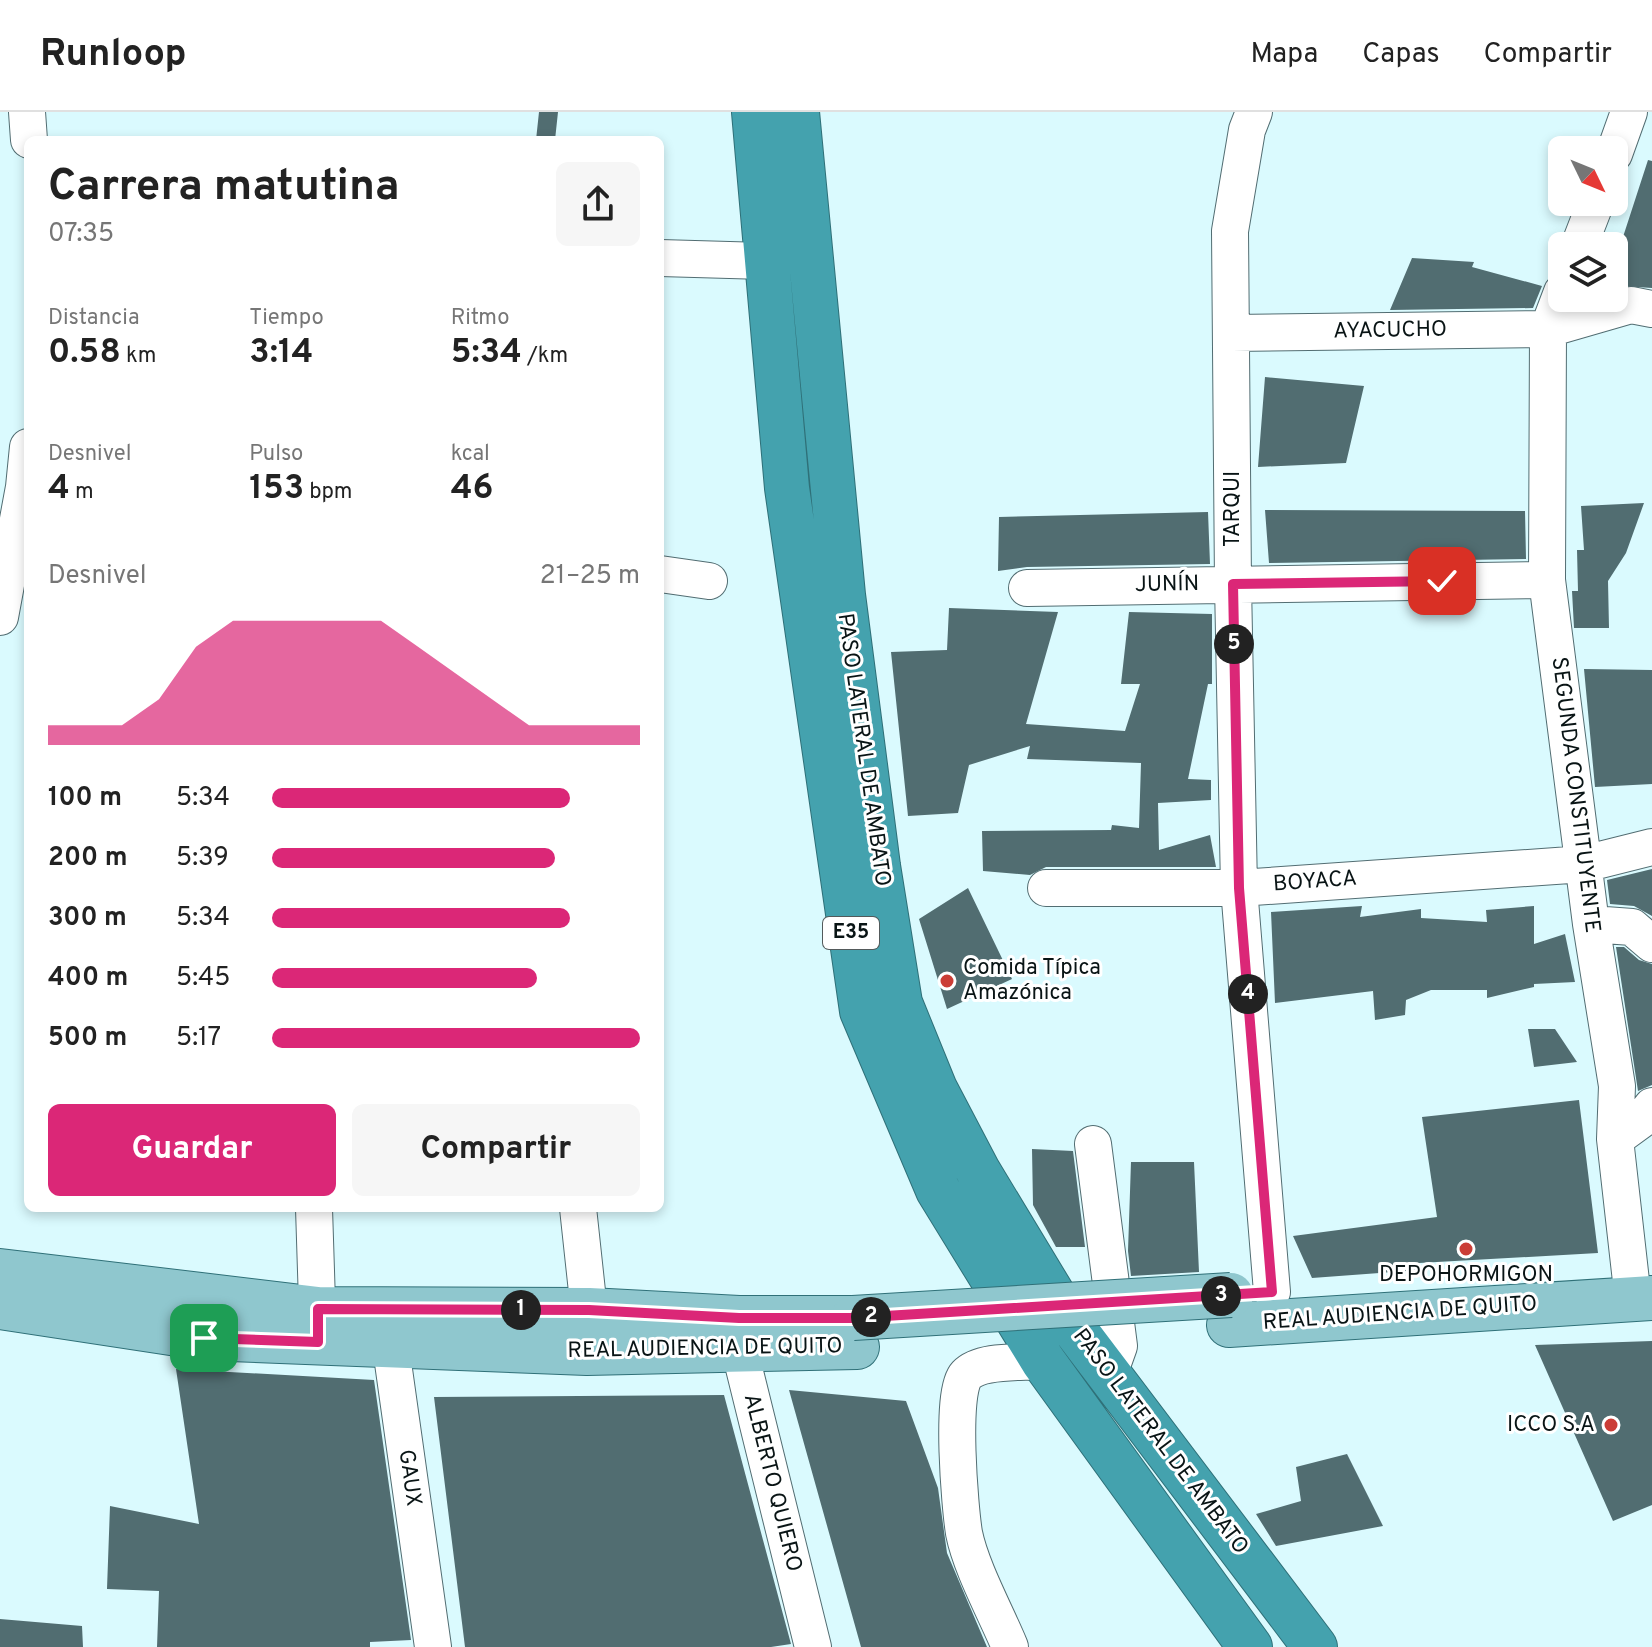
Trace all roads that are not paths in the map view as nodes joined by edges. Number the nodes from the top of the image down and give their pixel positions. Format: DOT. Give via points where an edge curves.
graph roads {
  1 [pos="754,112"];
  2 [pos="797,112"];
  3 [pos="1254,112"];
  4 [pos="1629,112"];
  5 [pos="1620,136"];
  6 [pos="664,258"];
  7 [pos="767,261"];
  8 [pos="1652,309"];
  9 [pos="1554,312"];
  10 [pos="1548,329"];
  11 [pos="1232,333"];
  12 [pos="24,497"];
  13 [pos="664,575"];
  14 [pos="1547,580"];
  15 [pos="709,581"];
  16 [pos="1233,584"];
  17 [pos="1027,588"];
  18 [pos="0,617"];
  19 [pos="1652,847"];
  20 [pos="1584,864"];
  21 [pos="1046,888"];
  22 [pos="1239,888"];
  23 [pos="1591,924"];
  24 [pos="1652,944"];
  25 [pos="1652,1106"];
  26 [pos="1615,1139"];
  27 [pos="1093,1144"];
  28 [pos="314,1212"];
  29 [pos="578,1212"];
  30 [pos="0,1271"];
  31 [pos="1642,1286"];
  32 [pos="1244,1304"];
  33 [pos="0,1307"];
  34 [pos="589,1310"];
  35 [pos="318,1325"];
  36 [pos="388,1326"];
  37 [pos="739,1335"];
  38 [pos="1043,1361"];
  39 [pos="1109,1374"];
  40 [pos="433,1647"];
  41 [pos="813,1647"];
  42 [pos="1010,1647"];
  43 [pos="1250,1647"];
  44 [pos="1315,1647"];
  1 -- 7 [label="highway, PASO LATERAL DE AMBATO / E35"];
  2 -- 39 [label="highway, PASO LATERAL DE AMBATO / E35" via="843,595 900,1003 935,1089 978,1171 1070,1323"];
  3 -- 11 [label="street, TARQUI" via="1230,231"];
  4 -- 5 [label="street"];
  6 -- 7 [label="street"];
  7 -- 38 [label="highway, PASO LATERAL DE AMBATO / E35" via="787,488 862,1011 938,1190"];
  8 -- 10 [label="street, AYACUCHO" via="1631,305"];
  9 -- 10 [label="street, SEGUNDA CONSTITUYENTE"];
  10 -- 11 [label="street, AYACUCHO"];
  10 -- 14 [label="street, SEGUNDA CONSTITUYENTE"];
  11 -- 16 [label="street, TARQUI"];
  12 -- 18 [label="street"];
  13 -- 15 [label="street"];
  14 -- 16 [label="street, JUNÍN"];
  14 -- 20 [label="street, SEGUNDA CONSTITUYENTE"];
  16 -- 17 [label="street, JUNÍN"];
  16 -- 22 [label="street, TARQUI"];
  19 -- 20 [label="street, BOYACA"];
  20 -- 22 [label="street, BOYACA"];
  20 -- 23 [label="street, SEGUNDA CONSTITUYENTE"];
  21 -- 22 [label="street, BOYACA"];
  22 -- 32 [label="street, TARQUI"];
  23 -- 24 [label="street" via="1632,927"];
  23 -- 26 [label="street, SEGUNDA CONSTITUYENTE" via="1617,1086"];
  25 -- 26 [label="street"];
  26 -- 31 [label="street, SEGUNDA CONSTITUYENTE"];
  27 -- 39 [label="street" via="1119,1346"];
  28 -- 35 [label="street"];
  29 -- 34 [label="street"];
  30 -- 35 [label="main road, REAL AUDIENCIA DE QUITO"];
  31 -- 32 [label="main road, REAL AUDIENCIA DE QUITO"];
  32 -- 37 [label="main road, REAL AUDIENCIA DE QUITO" via="855,1333"];
  33 -- 35 [label="main road, REAL AUDIENCIA DE QUITO" via="204,1338"];
  34 -- 36 [label="main road, REAL AUDIENCIA DE QUITO"];
  34 -- 37 [label="main road, REAL AUDIENCIA DE QUITO"];
  35 -- 36 [label="main road, REAL AUDIENCIA DE QUITO"];
  36 -- 37 [label="main road, REAL AUDIENCIA DE QUITO" via="587,1353"];
  36 -- 40 [label="street, GAUX"];
  37 -- 41 [label="street, ALBERTO QUIERO"];
  38 -- 42 [label="street" via="976,1368 964,1377 959,1394 957,1459 965,1535"];
  38 -- 43 [label="highway, PASO LATERAL DE AMBATO / E35"];
  39 -- 44 [label="highway, PASO LATERAL DE AMBATO / E35"];
}
